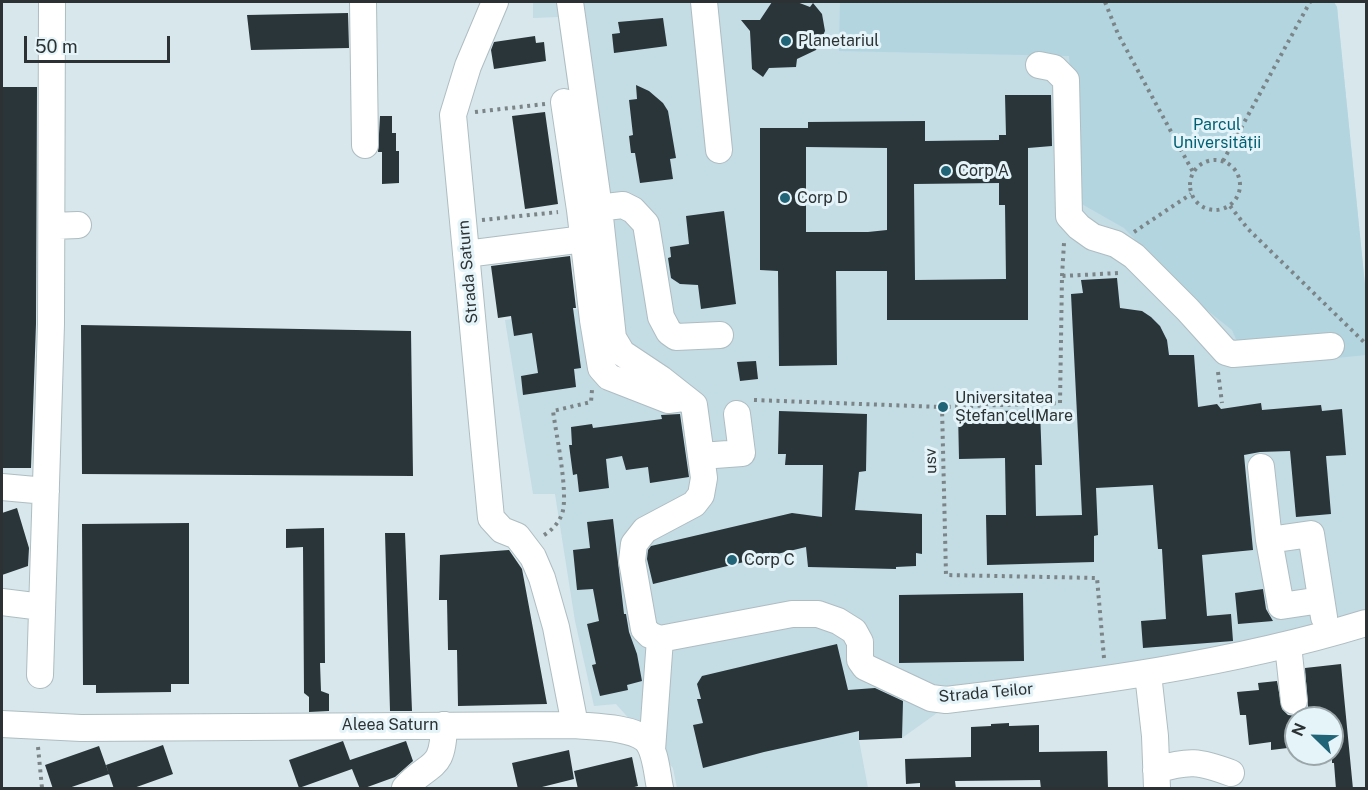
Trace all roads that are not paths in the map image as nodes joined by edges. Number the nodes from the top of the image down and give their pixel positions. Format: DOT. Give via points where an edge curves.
graph roads {
  1 [pos="52,2"];
  2 [pos="363,2"];
  3 [pos="495,2"];
  4 [pos="570,2"];
  5 [pos="704,2"];
  6 [pos="1039,64"];
  7 [pos="564,102"];
  8 [pos="365,145"];
  9 [pos="719,150"];
  10 [pos="589,209"];
  11 [pos="52,225"];
  12 [pos="78,225"];
  13 [pos="584,239"];
  14 [pos="466,254"];
  15 [pos="720,335"];
  16 [pos="1330,346"];
  17 [pos="687,398"];
  18 [pos="743,407"];
  19 [pos="701,456"];
  20 [pos="1261,467"];
  21 [pos="2,487"];
  22 [pos="46,491"];
  23 [pos="1269,540"];
  24 [pos="1321,600"];
  25 [pos="2,602"];
  26 [pos="42,607"];
  27 [pos="1366,623"];
  28 [pos="1327,635"];
  29 [pos="655,637"];
  30 [pos="1288,645"];
  31 [pos="1148,674"];
  32 [pos="40,675"];
  33 [pos="1294,701"];
  34 [pos="2,724"];
  35 [pos="444,725"];
  36 [pos="575,725"];
  37 [pos="651,750"];
  38 [pos="1231,773"];
  39 [pos="1156,779"];
  40 [pos="405,789"];
  41 [pos="660,789"];
  1 -- 11 [label="street"];
  2 -- 8 [label="street"];
  3 -- 14 [label="street, Strada Saturn" via="468,66 453,115"];
  4 -- 10 [label="street"];
  5 -- 9 [label="street"];
  6 -- 16 [label="street" via="1054,68 1065,80 1069,216 1079,227 1093,237 1116,244 1155,275 1226,352"];
  7 -- 10 [label="street"];
  10 -- 13 [label="street"];
  10 -- 15 [label="street" via="623,205 646,224 661,317 669,332 676,337"];
  10 -- 17 [label="street" via="613,338 622,353"];
  11 -- 12 [label="street"];
  11 -- 22 [label="street"];
  13 -- 14 [label="street"];
  13 -- 17 [label="street" via="601,368 609,376 668,400"];
  14 -- 36 [label="street, Strada Saturn" via="491,518 502,530 517,536 533,557 542,578"];
  17 -- 19 [label="street" via="694,405"];
  18 -- 19 [label="street" via="742,453"];
  19 -- 29 [label="street" via="704,478 694,504 645,530 634,544 632,561 644,629"];
  20 -- 23 [label="street"];
  21 -- 22 [label="street"];
  22 -- 26 [label="street"];
  23 -- 24 [label="street" via="1281,606"];
  23 -- 24 [label="street" via="1311,534"];
  24 -- 28 [label="street"];
  25 -- 26 [label="street"];
  26 -- 32 [label="street"];
  27 -- 28 [label="street, Strada Teilor"];
  28 -- 30 [label="street, Strada Teilor"];
  29 -- 31 [label="street, Strada Teilor" via="792,614 818,614 854,631 865,668 931,698 946,700"];
  29 -- 37 [label="street"];
  30 -- 31 [label="street, Strada Teilor"];
  30 -- 33 [label="street"];
  31 -- 39 [label="street"];
  34 -- 35 [label="street, Aleea Saturn" via="81,728"];
  35 -- 36 [label="street, Aleea Saturn"];
  35 -- 40 [label="street" via="440,756"];
  36 -- 37 [label="street, Aleea Saturn" via="632,733 646,740"];
  37 -- 41 [label="street"];
  38 -- 39 [label="street" via="1207,764 1182,762"];
}
